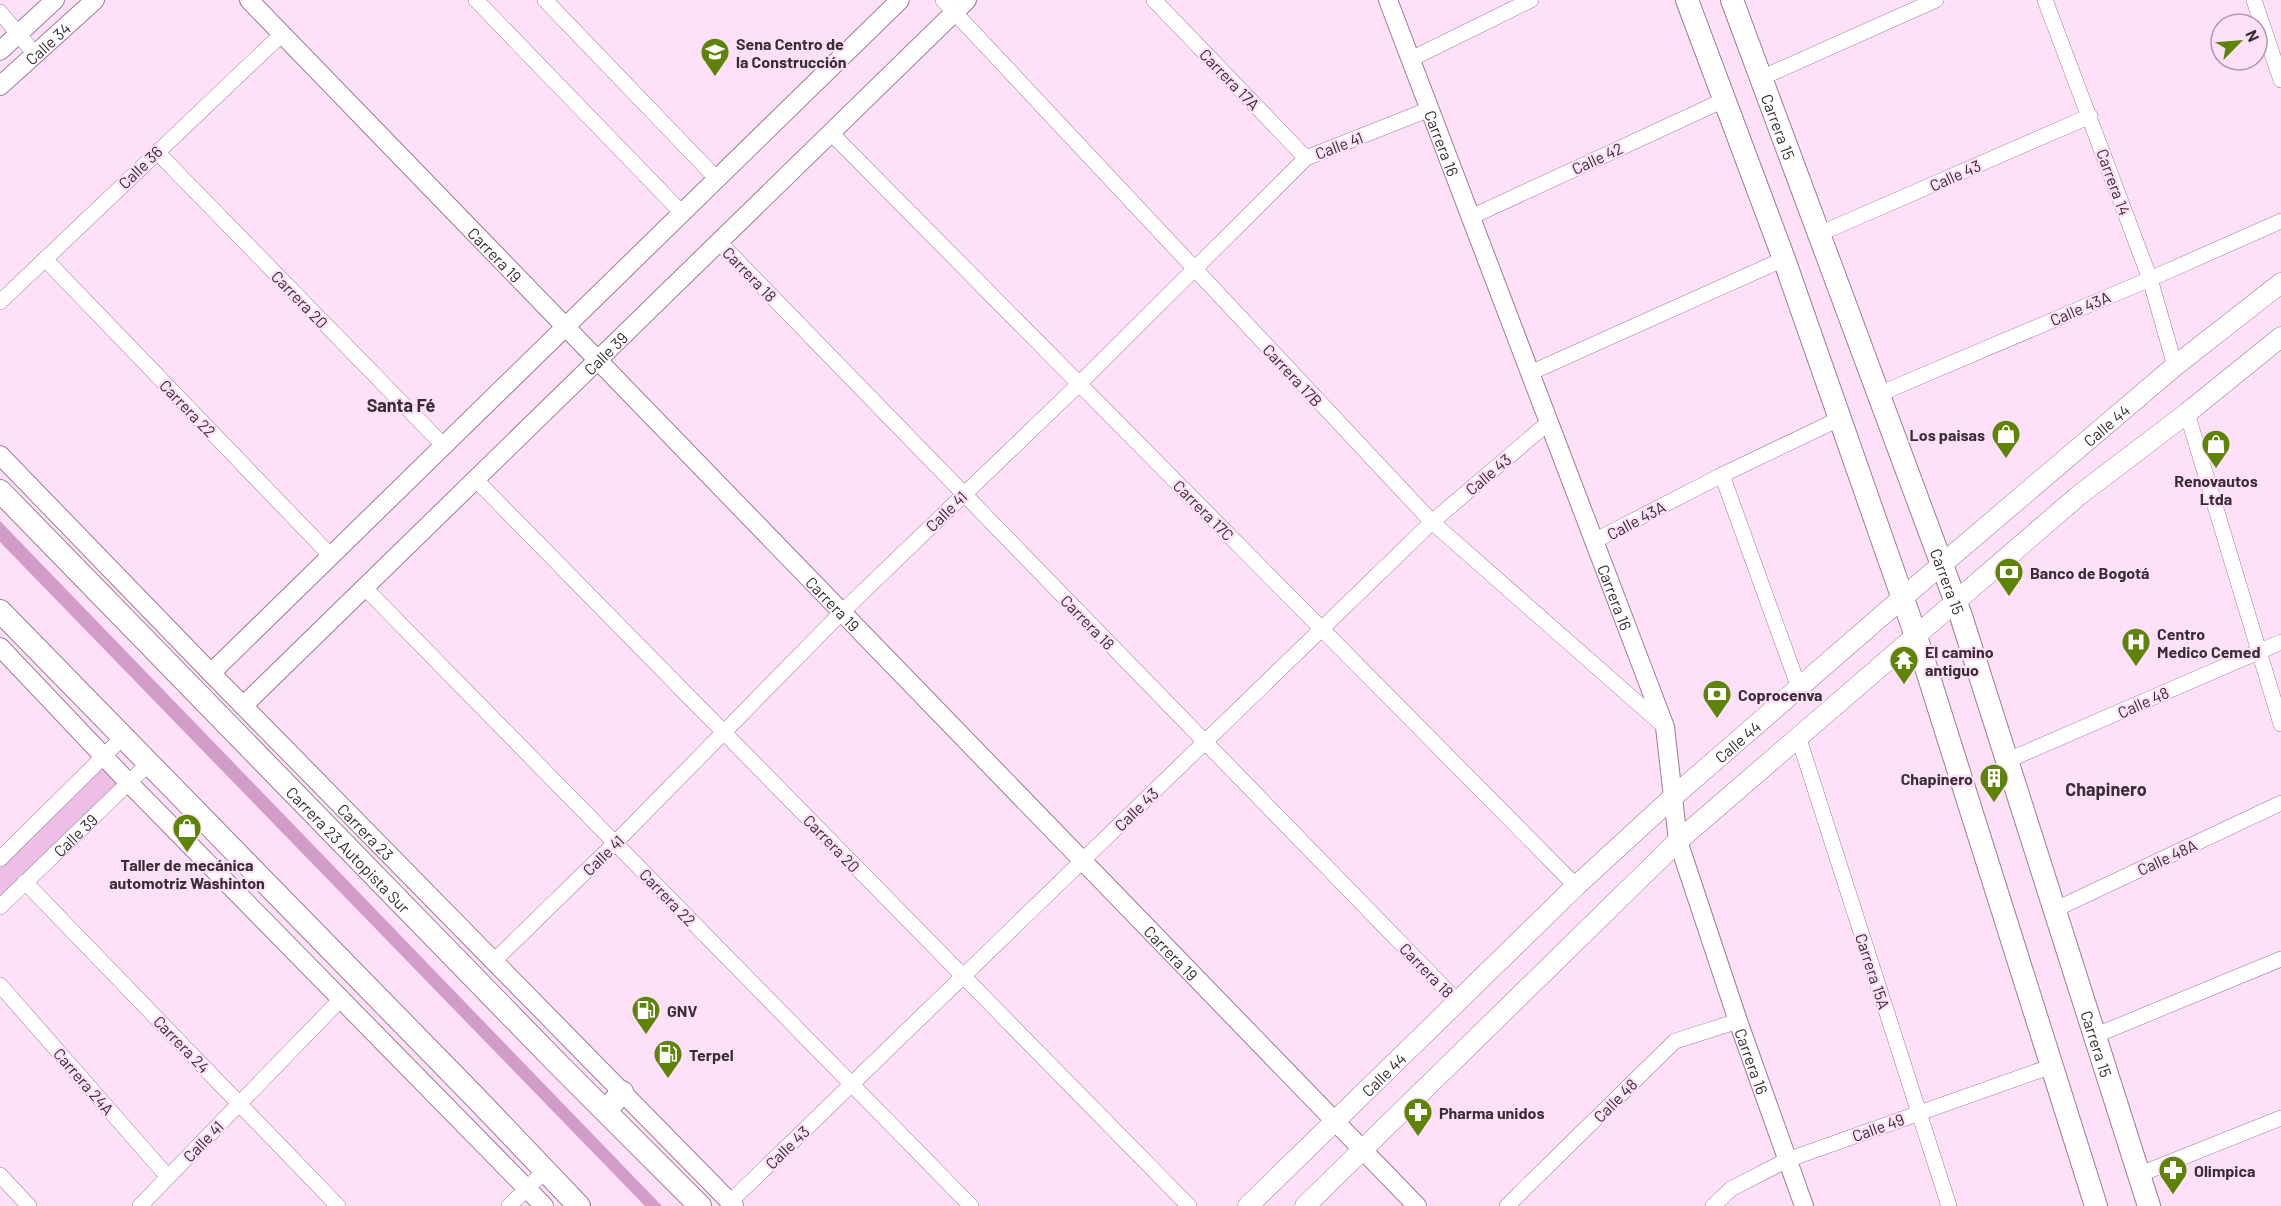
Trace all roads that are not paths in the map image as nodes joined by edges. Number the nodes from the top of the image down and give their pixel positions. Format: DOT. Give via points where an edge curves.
graph roads {
  1 [pos="56,0"];
  2 [pos="95,0"];
  3 [pos="249,0"];
  4 [pos="476,0"];
  5 [pos="545,0"];
  6 [pos="900,0"];
  7 [pos="1388,0"];
  8 [pos="1531,0"];
  9 [pos="1687,0"];
  10 [pos="1732,0"];
  11 [pos="1936,0"];
  12 [pos="2045,0"];
  13 [pos="2254,0"];
  14 [pos="1157,1"];
  15 [pos="955,4"];
  16 [pos="0,12"];
  17 [pos="282,34"];
  18 [pos="18,35"];
  19 [pos="0,51"];
  20 [pos="35,54"];
  21 [pos="1411,60"];
  22 [pos="2280,72"];
  23 [pos="1761,78"];
  24 [pos="0,86"];
  25 [pos="1724,100"];
  26 [pos="1430,109"];
  27 [pos="2090,116"];
  28 [pos="831,133"];
  29 [pos="156,152"];
  30 [pos="1306,158"];
  31 [pos="717,179"];
  32 [pos="682,213"];
  33 [pos="1471,217"];
  34 [pos="2281,221"];
  35 [pos="1820,234"];
  36 [pos="719,242"];
  37 [pos="45,259"];
  38 [pos="1784,259"];
  39 [pos="1194,269"];
  40 [pos="2150,279"];
  41 [pos="2281,283"];
  42 [pos="0,302"];
  43 [pos="569,330"];
  44 [pos="2281,336"];
  45 [pos="596,358"];
  46 [pos="2175,366"];
  47 [pos="1530,373"];
  48 [pos="1079,384"];
  49 [pos="1879,394"];
  50 [pos="2187,414"];
  51 [pos="1839,419"];
  52 [pos="1549,422"];
  53 [pos="444,446"];
  54 [pos="0,454"];
  55 [pos="1722,475"];
  56 [pos="476,480"];
  57 [pos="0,491"];
  58 [pos="964,494"];
  59 [pos="1431,522"];
  60 [pos="1594,541"];
  61 [pos="332,556"];
  62 [pos="1943,564"];
  63 [pos="364,588"];
  64 [pos="1903,598"];
  65 [pos="1956,602"];
  66 [pos="0,611"];
  67 [pos="842,612"];
  68 [pos="1322,629"];
  69 [pos="1916,636"];
  70 [pos="2281,642"];
  71 [pos="0,647"];
  72 [pos="2259,651"];
  73 [pos="211,673"];
  74 [pos="1799,688"];
  75 [pos="243,706"];
  76 [pos="2281,724"];
  77 [pos="1665,727"];
  78 [pos="723,732"];
  79 [pos="1798,736"];
  80 [pos="123,737"];
  81 [pos="1205,742"];
  82 [pos="105,756"];
  83 [pos="2006,761"];
  84 [pos="149,763"];
  85 [pos="129,783"];
  86 [pos="1673,797"];
  87 [pos="2281,803"];
  88 [pos="1678,841"];
  89 [pos="615,843"];
  90 [pos="0,859"];
  91 [pos="1083,861"];
  92 [pos="25,882"];
  93 [pos="1576,886"];
  94 [pos="0,906"];
  95 [pos="2054,910"];
  96 [pos="2281,959"];
  97 [pos="494,961"];
  98 [pos="963,976"];
  99 [pos="0,984"];
  100 [pos="342,998"];
  101 [pos="1458,1002"];
  102 [pos="1738,1021"];
  103 [pos="2094,1036"];
  104 [pos="2052,1066"];
  105 [pos="852,1084"];
  106 [pos="622,1092"];
  107 [pos="240,1103"];
  108 [pos="606,1112"];
  109 [pos="1918,1113"];
  110 [pos="2281,1118"];
  111 [pos="1335,1121"];
  112 [pos="1362,1149"];
  113 [pos="1787,1160"];
  114 [pos="546,1170"];
  115 [pos="0,1175"];
  116 [pos="2138,1175"];
  117 [pos="168,1177"];
  118 [pos="527,1188"];
  119 [pos="732,1204"];
  120 [pos="143,1205"];
  121 [pos="29,1206"];
  122 [pos="338,1206"];
  123 [pos="509,1206"];
  124 [pos="544,1206"];
  125 [pos="579,1206"];
  126 [pos="700,1206"];
  127 [pos="970,1206"];
  128 [pos="1189,1206"];
  129 [pos="1248,1206"];
  130 [pos="1305,1206"];
  131 [pos="1418,1206"];
  132 [pos="1508,1206"];
  133 [pos="1713,1206"];
  134 [pos="1804,1206"];
  135 [pos="1949,1206"];
  136 [pos="2096,1206"];
  137 [pos="2149,1206"];
  1 -- 18 [label="street, Calle 34"];
  2 -- 20 [label="street, Calle 34"];
  3 -- 17 [label="street, Carrera 19"];
  4 -- 32 [label="street"];
  5 -- 31 [label="street"];
  6 -- 31 [label="street"];
  7 -- 21 [label="street, Carrera 16"];
  8 -- 21 [label="street"];
  9 -- 25 [label="main road"];
  10 -- 23 [label="main road, Carrera 15"];
  11 -- 23 [label="street"];
  12 -- 27 [label="street, Carrera 14"];
  13 -- 22 [label="street"];
  14 -- 30 [label="street, Carrera 17A"];
  15 -- 28 [label="street, Calle 39"];
  15 -- 39 [label="street, Carrera 17B"];
  16 -- 18 [label="street"];
  17 -- 29 [label="street, Calle 36"];
  17 -- 43 [label="street, Carrera 19"];
  18 -- 19 [label="street, Calle 34"];
  18 -- 20 [label="street"];
  20 -- 24 [label="street, Calle 34"];
  21 -- 26 [label="street, Carrera 16"];
  23 -- 35 [label="main road, Carrera 15"];
  25 -- 33 [label="street, Calle 42"];
  25 -- 38 [label="main road"];
  26 -- 30 [label="street, Calle 41"];
  26 -- 33 [label="street, Carrera 16"];
  27 -- 35 [label="street, Calle 43"];
  27 -- 40 [label="street, Carrera 14"];
  28 -- 36 [label="street, Calle 39"];
  28 -- 48 [label="street, Carrera 17C"];
  29 -- 37 [label="street, Calle 36"];
  29 -- 53 [label="street, Carrera 20"];
  30 -- 39 [label="street, Calle 41"];
  31 -- 32 [label="street"];
  32 -- 43 [label="street"];
  33 -- 47 [label="street, Carrera 16"];
  34 -- 40 [label="street, Calle 43A"];
  35 -- 49 [label="main road, Carrera 15"];
  36 -- 45 [label="street, Calle 39"];
  36 -- 58 [label="street, Carrera 18"];
  37 -- 42 [label="street, Calle 36"];
  37 -- 61 [label="street, Carrera 22"];
  38 -- 47 [label="street"];
  38 -- 51 [label="main road"];
  39 -- 48 [label="street, Calle 41"];
  39 -- 59 [label="street, Carrera 17B"];
  40 -- 46 [label="street, Carrera 14"];
  40 -- 49 [label="street, Calle 43A"];
  41 -- 46 [label="main road, Calle 44"];
  43 -- 45 [label="street, Carrera 19"];
  43 -- 53 [label="street"];
  44 -- 50 [label="main road"];
  45 -- 56 [label="street, Calle 39"];
  45 -- 67 [label="street, Carrera 19"];
  46 -- 62 [label="main road, Calle 44"];
  47 -- 52 [label="street, Carrera 16"];
  48 -- 58 [label="street, Calle 41"];
  48 -- 68 [label="street, Carrera 17C"];
  49 -- 62 [label="main road, Carrera 15"];
  50 -- 65 [label="main road" via="2078,496"];
  50 -- 72 [label="street"];
  51 -- 55 [label="street, Calle 43A"];
  51 -- 64 [label="main road"];
  52 -- 59 [label="street, Calle 43"];
  52 -- 60 [label="street, Carrera 16"];
  53 -- 61 [label="street"];
  54 -- 73 [label="street, Carrera 23"];
  55 -- 60 [label="street, Calle 43A"];
  55 -- 74 [label="street"];
  56 -- 63 [label="street, Calle 39"];
  56 -- 78 [label="street, Carrera 20"];
  57 -- 108 [label="main road, Carrera 23 Autopista Sur"];
  58 -- 67 [label="street, Calle 41"];
  58 -- 81 [label="street, Carrera 18"];
  59 -- 68 [label="street, Calle 43"];
  59 -- 77 [label="street, Carrera 17B"];
  60 -- 77 [label="street, Carrera 16"];
  61 -- 73 [label="street"];
  62 -- 64 [label="main road, Calle 44"];
  62 -- 65 [label="main road, Carrera 15"];
  63 -- 75 [label="street, Calle 39"];
  63 -- 89 [label="street, Carrera 22"];
  64 -- 69 [label="main road"];
  64 -- 74 [label="main road, Calle 44"];
  65 -- 69 [label="main road"];
  65 -- 83 [label="main road, Carrera 15"];
  66 -- 80 [label="main road"];
  67 -- 78 [label="street, Calle 41"];
  67 -- 91 [label="street, Carrera 19"];
  68 -- 81 [label="street, Calle 43"];
  68 -- 93 [label="street, Carrera 17C"];
  69 -- 79 [label="main road"];
  69 -- 104 [label="main road"];
  70 -- 72 [label="street, Calle 48"];
  71 -- 82 [label="street"];
  72 -- 76 [label="street"];
  72 -- 83 [label="street, Calle 48"];
  73 -- 75 [label="street, Carrera 23"];
  74 -- 86 [label="main road, Calle 44"];
  75 -- 97 [label="street, Carrera 23"];
  77 -- 86 [label="street, Carrera 16"];
  78 -- 89 [label="street, Calle 41"];
  78 -- 98 [label="street, Carrera 20"];
  79 -- 88 [label="main road"];
  79 -- 109 [label="street, Carrera 15A"];
  80 -- 82 [label="street"];
  80 -- 84 [label="main road"];
  81 -- 91 [label="street, Calle 43"];
  81 -- 101 [label="street, Carrera 18"];
  82 -- 85 [label="street"];
  82 -- 90 [label="street"];
  83 -- 95 [label="main road, Carrera 15"];
  84 -- 85 [label="street, Calle 39"];
  84 -- 114 [label="main road"];
  85 -- 92 [label="street, Calle 39"];
  85 -- 100 [label="street"];
  86 -- 88 [label="street, Carrera 16"];
  86 -- 93 [label="main road, Calle 44"];
  87 -- 95 [label="street, Calle 48A"];
  88 -- 102 [label="street, Carrera 16"];
  88 -- 112 [label="main road"];
  89 -- 97 [label="street, Calle 41"];
  89 -- 105 [label="street, Carrera 22"];
  91 -- 98 [label="street, Calle 43"];
  91 -- 111 [label="street, Carrera 19"];
  92 -- 94 [label="street, Calle 39"];
  92 -- 107 [label="street, Carrera 24"];
  93 -- 101 [label="main road, Calle 44"];
  95 -- 103 [label="main road, Carrera 15"];
  96 -- 103 [label="street"];
  97 -- 106 [label="street, Carrera 23"];
  98 -- 105 [label="street, Calle 43"];
  98 -- 128 [label="street, Carrera 20"];
  99 -- 117 [label="street, Carrera 24A"];
  100 -- 107 [label="street, Calle 41"];
  100 -- 118 [label="street"];
  101 -- 111 [label="main road, Calle 44"];
  102 -- 113 [label="street, Carrera 16"];
  102 -- 132 [label="street, Calle 48" via="1675,1041"];
  103 -- 116 [label="main road, Carrera 15"];
  104 -- 109 [label="street, Calle 49"];
  104 -- 136 [label="main road"];
  105 -- 119 [label="street, Calle 43"];
  105 -- 127 [label="street, Carrera 22"];
  106 -- 108 [label="main road"];
  106 -- 119 [label="street, Carrera 23"];
  107 -- 117 [label="street, Calle 41"];
  107 -- 122 [label="street, Carrera 24"];
  108 -- 126 [label="main road, Carrera 23 Autopista Sur"];
  109 -- 113 [label="street, Calle 49"];
  109 -- 135 [label="street, Carrera 15A"];
  110 -- 116 [label="street"];
  111 -- 112 [label="street, Carrera 19"];
  111 -- 129 [label="main road, Calle 44"];
  112 -- 130 [label="main road"];
  112 -- 131 [label="street, Carrera 19"];
  113 -- 133 [label="street, Calle 49" via="1731,1190"];
  113 -- 134 [label="street, Carrera 16"];
  114 -- 118 [label="street"];
  114 -- 125 [label="main road"];
  115 -- 121 [label="street"];
  116 -- 137 [label="main road, Carrera 15"];
  117 -- 120 [label="street, Calle 41"];
  118 -- 123 [label="street"];
  118 -- 124 [label="street"];
}
